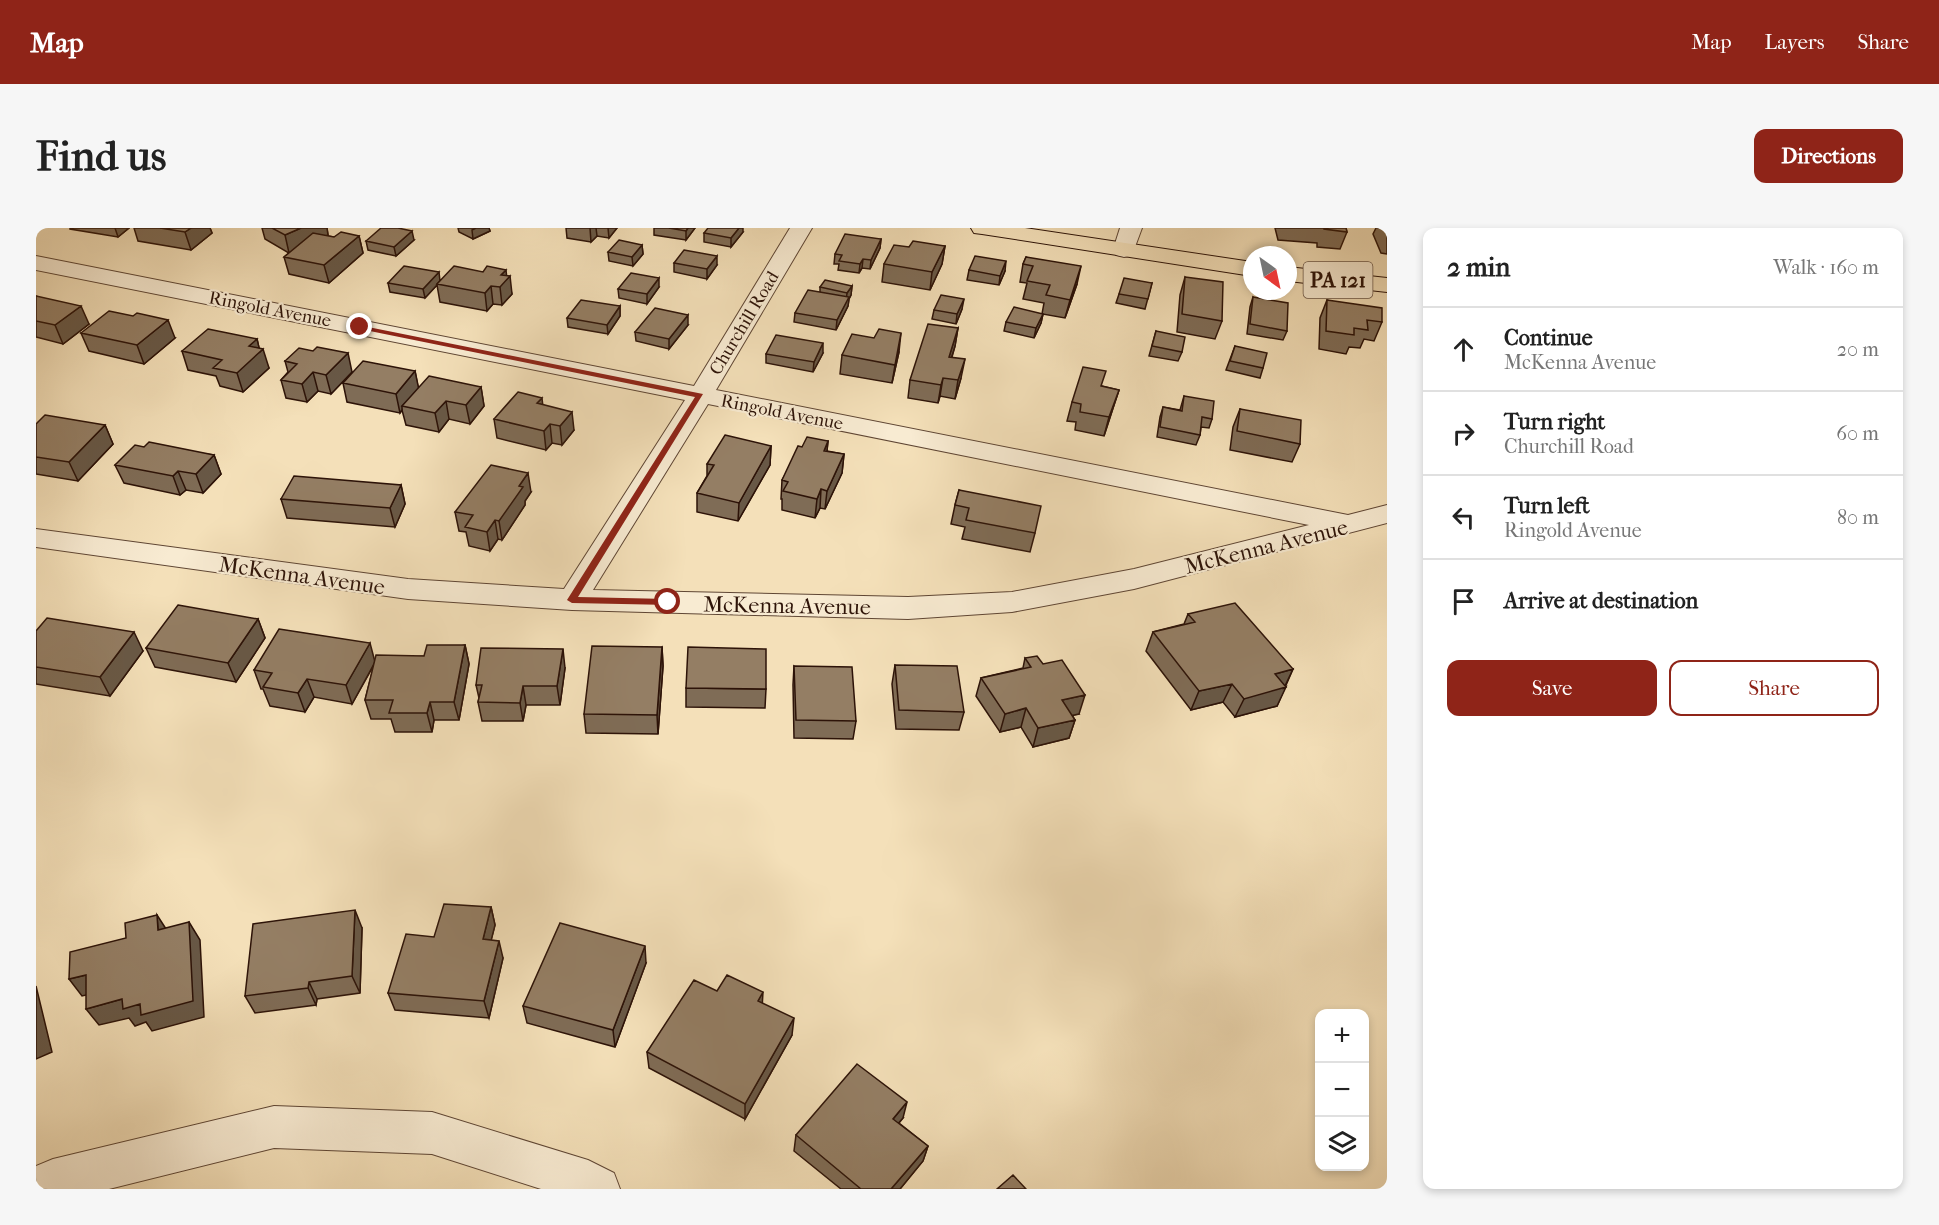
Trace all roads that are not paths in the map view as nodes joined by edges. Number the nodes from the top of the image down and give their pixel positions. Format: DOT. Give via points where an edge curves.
graph roads {
  1 [pos="801,228"];
  2 [pos="982,228"];
  3 [pos="1131,228"];
  4 [pos="1124,250"];
  5 [pos="36,263"];
  6 [pos="1243,268"];
  7 [pos="1297,275"];
  8 [pos="1387,285"];
  9 [pos="700,396"];
  10 [pos="1387,514"];
  11 [pos="1351,524"];
  12 [pos="36,538"];
  13 [pos="572,600"];
  14 [pos="37,1189"];
  15 [pos="598,1189"];
  1 -- 9 [label="street, Churchill Road"];
  2 -- 4 [label="main road"];
  3 -- 4 [label="street"];
  4 -- 6 [label="main road"];
  5 -- 9 [label="street, Ringold Avenue"];
  7 -- 8 [label="main road, PA 121"];
  9 -- 11 [label="street, Ringold Avenue"];
  9 -- 13 [label="street, Churchill Road"];
  10 -- 11 [label="street, McKenna Avenue"];
  11 -- 13 [label="street, McKenna Avenue" via="1134,579 1012,602 908,608"];
  12 -- 13 [label="street, McKenna Avenue" via="408,589"];
  14 -- 15 [label="street" via="52,1181 274,1127 432,1133 588,1182"];
}
